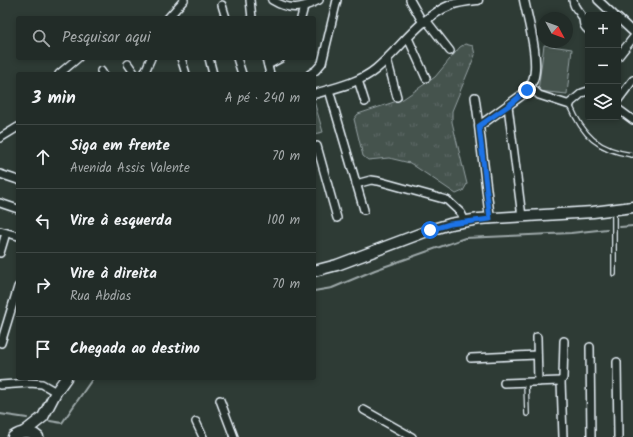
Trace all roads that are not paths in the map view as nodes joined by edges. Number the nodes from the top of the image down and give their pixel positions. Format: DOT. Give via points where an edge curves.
graph roads {
  1 [pos="184,0"];
  2 [pos="250,0"];
  3 [pos="272,0"];
  4 [pos="319,0"];
  5 [pos="337,0"];
  6 [pos="410,0"];
  7 [pos="478,0"];
  8 [pos="524,0"];
  9 [pos="573,0"];
  10 [pos="598,0"];
  11 [pos="454,2"];
  12 [pos="222,5"];
  13 [pos="304,7"];
  14 [pos="611,12"];
  15 [pos="169,16"];
  16 [pos="225,16"];
  17 [pos="252,16"];
  18 [pos="302,16"];
  19 [pos="621,21"];
  20 [pos="424,22"];
  21 [pos="585,27"];
  22 [pos="633,32"];
  23 [pos="408,38"];
  24 [pos="633,38"];
  25 [pos="450,51"];
  26 [pos="621,53"];
  27 [pos="387,59"];
  28 [pos="76,60"];
  29 [pos="150,60"];
  30 [pos="182,60"];
  31 [pos="210,60"];
  32 [pos="238,60"];
  33 [pos="267,62"];
  34 [pos="128,64"];
  35 [pos="61,72"];
  36 [pos="134,72"];
  37 [pos="145,72"];
  38 [pos="185,72"];
  39 [pos="213,72"];
  40 [pos="241,72"];
  41 [pos="270,72"];
  42 [pos="313,72"];
  43 [pos="426,78"];
  44 [pos="358,80"];
  45 [pos="632,84"];
  46 [pos="530,86"];
  47 [pos="328,90"];
  48 [pos="585,92"];
  49 [pos="316,93"];
  50 [pos="396,97"];
  51 [pos="475,97"];
  52 [pos="621,97"];
  53 [pos="365,102"];
  54 [pos="569,104"];
  55 [pos="508,106"];
  56 [pos="621,110"];
  57 [pos="633,120"];
  58 [pos="479,126"];
  59 [pos="16,128"];
  60 [pos="0,138"];
  61 [pos="317,146"];
  62 [pos="632,155"];
  63 [pos="0,174"];
  64 [pos="16,179"];
  65 [pos="356,184"];
  66 [pos="0,203"];
  67 [pos="633,207"];
  68 [pos="16,208"];
  69 [pos="364,210"];
  70 [pos="614,210"];
  71 [pos="522,217"];
  72 [pos="337,218"];
  73 [pos="490,219"];
  74 [pos="465,221"];
  75 [pos="3,232"];
  76 [pos="16,235"];
  77 [pos="0,253"];
  78 [pos="316,270"];
  79 [pos="614,274"];
  80 [pos="16,294"];
  81 [pos="537,337"];
  82 [pos="564,341"];
  83 [pos="2,343"];
  84 [pos="590,347"];
  85 [pos="537,355"];
  86 [pos="471,358"];
  87 [pos="617,362"];
  88 [pos="65,380"];
  89 [pos="561,381"];
  90 [pos="526,382"];
  91 [pos="538,382"];
  92 [pos="504,383"];
  93 [pos="0,385"];
  94 [pos="56,392"];
  95 [pos="220,400"];
  96 [pos="364,410"];
  97 [pos="527,414"];
  98 [pos="43,417"];
  99 [pos="196,422"];
  100 [pos="24,432"];
  101 [pos="13,437"];
  102 [pos="39,437"];
  103 [pos="203,437"];
  104 [pos="234,437"];
  105 [pos="412,437"];
  106 [pos="563,437"];
  107 [pos="591,437"];
  108 [pos="618,437"];
  1 -- 15 [label="street"];
  2 -- 17 [label="street"];
  3 -- 13 [label="street" via="291,8"];
  4 -- 13 [label="street"];
  5 -- 42 [label="street" via="322,63"];
  6 -- 20 [label="street"];
  7 -- 11 [label="street"];
  8 -- 46 [label="street" via="535,56 534,75"];
  9 -- 21 [label="street"];
  10 -- 14 [label="street"];
  11 -- 20 [label="street"];
  12 -- 16 [label="street"];
  13 -- 18 [label="street"];
  19 -- 22 [label="street"];
  20 -- 23 [label="street"];
  20 -- 25 [label="street"];
  23 -- 27 [label="street"];
  23 -- 43 [label="street"];
  24 -- 26 [label="street"];
  27 -- 44 [label="street"];
  27 -- 50 [label="street"];
  28 -- 35 [label="street"];
  29 -- 37 [label="street"];
  30 -- 38 [label="street"];
  31 -- 39 [label="street"];
  32 -- 40 [label="street"];
  33 -- 41 [label="street"];
  34 -- 36 [label="street"];
  44 -- 47 [label="street"];
  44 -- 53 [label="street"];
  45 -- 52 [label="street"];
  46 -- 54 [label="street" via="539,95"];
  46 -- 55 [label="street"];
  47 -- 49 [label="street"];
  47 -- 65 [label="street"];
  48 -- 54 [label="street"];
  51 -- 58 [label="street"];
  54 -- 62 [label="lane" via="592,140 611,150"];
  55 -- 58 [label="street"];
  55 -- 71 [label="street"];
  56 -- 57 [label="street"];
  58 -- 73 [label="street"];
  59 -- 60 [label="street"];
  61 -- 72 [label="street"];
  63 -- 64 [label="street"];
  65 -- 69 [label="street"];
  65 -- 74 [label="street" via="378,181 447,200"];
  66 -- 68 [label="street"];
  67 -- 70 [label="main road"];
  70 -- 71 [label="main road"];
  70 -- 79 [label="lane"];
  71 -- 73 [label="main road"];
  73 -- 74 [label="main road"];
  74 -- 78 [label="main road" via="441,226 337,265"];
  75 -- 76 [label="street"];
  75 -- 77 [label="street"];
  80 -- 83 [label="street"];
  81 -- 85 [label="street"];
  82 -- 89 [label="street" via="564,378"];
  84 -- 107 [label="street"];
  85 -- 86 [label="street"];
  85 -- 91 [label="street"];
  87 -- 108 [label="street"];
  88 -- 94 [label="main road"];
  89 -- 91 [label="street"];
  89 -- 106 [label="street"];
  90 -- 91 [label="street"];
  90 -- 92 [label="street"];
  90 -- 97 [label="lane"];
  93 -- 94 [label="street" via="42,384"];
  94 -- 98 [label="main road"];
  95 -- 104 [label="street"];
  96 -- 105 [label="street"];
  98 -- 100 [label="main road"];
  98 -- 102 [label="main road" via="42,434"];
  99 -- 103 [label="street"];
  100 -- 101 [label="main road"];
  100 -- 102 [label="main road"];
}
